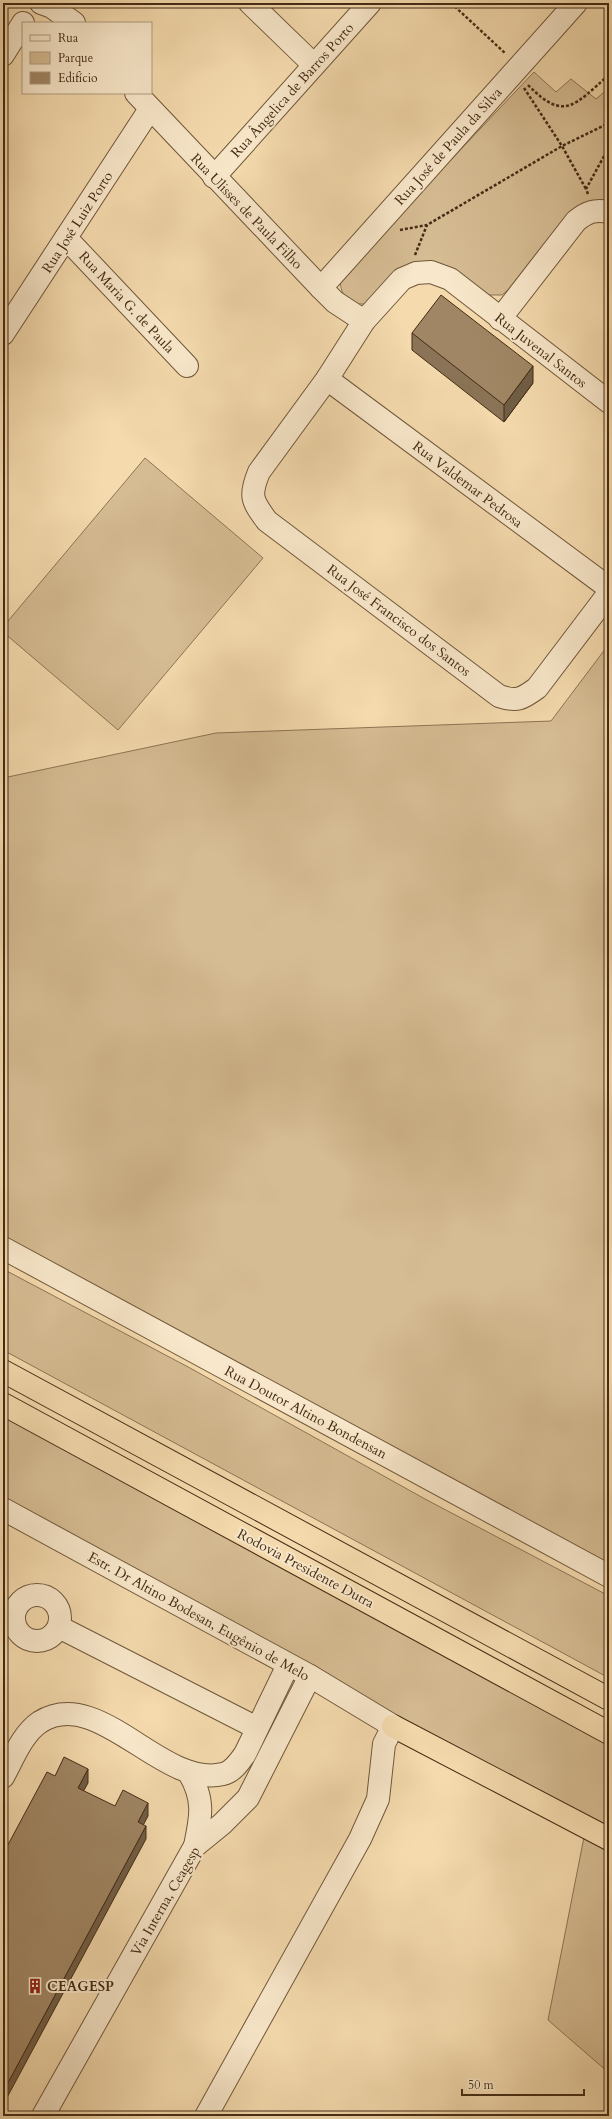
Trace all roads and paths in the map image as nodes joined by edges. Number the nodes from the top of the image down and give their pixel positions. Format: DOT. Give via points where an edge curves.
graph roads {
  1 [pos="36,3"];
  2 [pos="41,3"];
  3 [pos="250,3"];
  4 [pos="370,3"];
  5 [pos="451,3"];
  6 [pos="576,3"];
  7 [pos="24,22"];
  8 [pos="73,22"];
  9 [pos="22,25"];
  10 [pos="3,55"];
  11 [pos="314,64"];
  12 [pos="519,71"];
  13 [pos="609,76"];
  14 [pos="137,94"];
  15 [pos="150,109"];
  16 [pos="609,123"];
  17 [pos="562,146"];
  18 [pos="609,147"];
  19 [pos="214,177"];
  20 [pos="586,189"];
  21 [pos="602,211"];
  22 [pos="66,238"];
  23 [pos="416,273"];
  24 [pos="320,288"];
  25 [pos="500,319"];
  26 [pos="364,321"];
  27 [pos="3,334"];
  28 [pos="187,366"];
  29 [pos="327,379"];
  30 [pos="609,402"];
  31 [pos="609,588"];
  32 [pos="609,593"];
  33 [pos="3,1248"];
  34 [pos="3,1371"];
  35 [pos="3,1404"];
  36 [pos="3,1509"];
  37 [pos="609,1576"];
  38 [pos="58,1627"];
  39 [pos="288,1665"];
  40 [pos="310,1676"];
  41 [pos="609,1699"];
  42 [pos="393,1726"];
  43 [pos="257,1728"];
  44 [pos="609,1733"];
  45 [pos="189,1773"];
  46 [pos="3,1777"];
  47 [pos="609,1839"];
  48 [pos="195,1846"];
  49 [pos="43,2116"];
  50 [pos="206,2116"];
  1 -- 7 [label="street"];
  2 -- 8 [label="street" via="52,7"];
  3 -- 11 [label="street"];
  4 -- 11 [label="street, Rua Ângelica de Barros Porto"];
  5 -- 12 [label="path"];
  6 -- 12 [label="street, Rua José de Paula da Silva"];
  9 -- 10 [label="street"];
  11 -- 19 [label="street, Rua Ângelica de Barros Porto"];
  12 -- 13 [label="path" via="536,93 554,106 564,107 580,100"];
  12 -- 17 [label="path" via="517,78"];
  12 -- 24 [label="street, Rua José de Paula da Silva"];
  14 -- 15 [label="street, Rua Ulisses de Paula Filho"];
  15 -- 19 [label="street, Rua Ulisses de Paula Filho"];
  15 -- 22 [label="street, Rua José Luiz Porto"];
  16 -- 17 [label="path"];
  17 -- 20 [label="path"];
  17 -- 23 [label="path" via="427,225 414,258"];
  18 -- 20 [label="path"];
  19 -- 24 [label="street, Rua Ulisses de Paula Filho"];
  20 -- 21 [label="path"];
  21 -- 25 [label="street" via="586,213 576,221"];
  22 -- 27 [label="street, Rua José Luiz Porto"];
  22 -- 28 [label="street, Rua Maria G. de Paula"];
  23 -- 25 [label="street, Rua Juvenal Santos" via="441,274"];
  23 -- 26 [label="street, Rua José Francisco dos Santos" via="402,279"];
  24 -- 26 [label="street, Rua Ulisses de Paula Filho" via="335,302"];
  25 -- 30 [label="street, Rua Juvenal Santos"];
  26 -- 29 [label="street, Rua José Francisco dos Santos"];
  29 -- 31 [label="street, Rua Valdemar Pedrosa"];
  29 -- 32 [label="street, Rua José Francisco dos Santos" via="259,472 252,488 255,506 267,521 499,696 513,700 524,697 537,688"];
  33 -- 37 [label="street, Rua Doutor Altino Bondensan"];
  34 -- 41 [label="highway, Rodovia Presidente Dutra"];
  35 -- 44 [label="highway, Rodovia Presidente Dutra"];
  36 -- 39 [label="street, Estr. Dr Altino Bodesan, Eugênio de Melo"];
  38 -- 43 [label="street"];
  39 -- 40 [label="street, Estr. Dr Altino Bodesan, Eugênio de Melo"];
  39 -- 43 [label="street"];
  40 -- 42 [label="street, Estr. Dr Altino Bodesan, Eugênio de Melo"];
  40 -- 48 [label="street, Via Interna, Ceagesp" via="248,1798"];
  42 -- 47 [label="highway"];
  42 -- 50 [label="street" via="384,1744 378,1799 360,1838"];
  43 -- 45 [label="street" via="245,1754 237,1765 224,1774"];
  45 -- 46 [label="street" via="92,1719 74,1715 52,1718 31,1730"];
  45 -- 48 [label="street" via="201,1800"];
  48 -- 49 [label="street, Via Interna, Ceagesp"];
}
